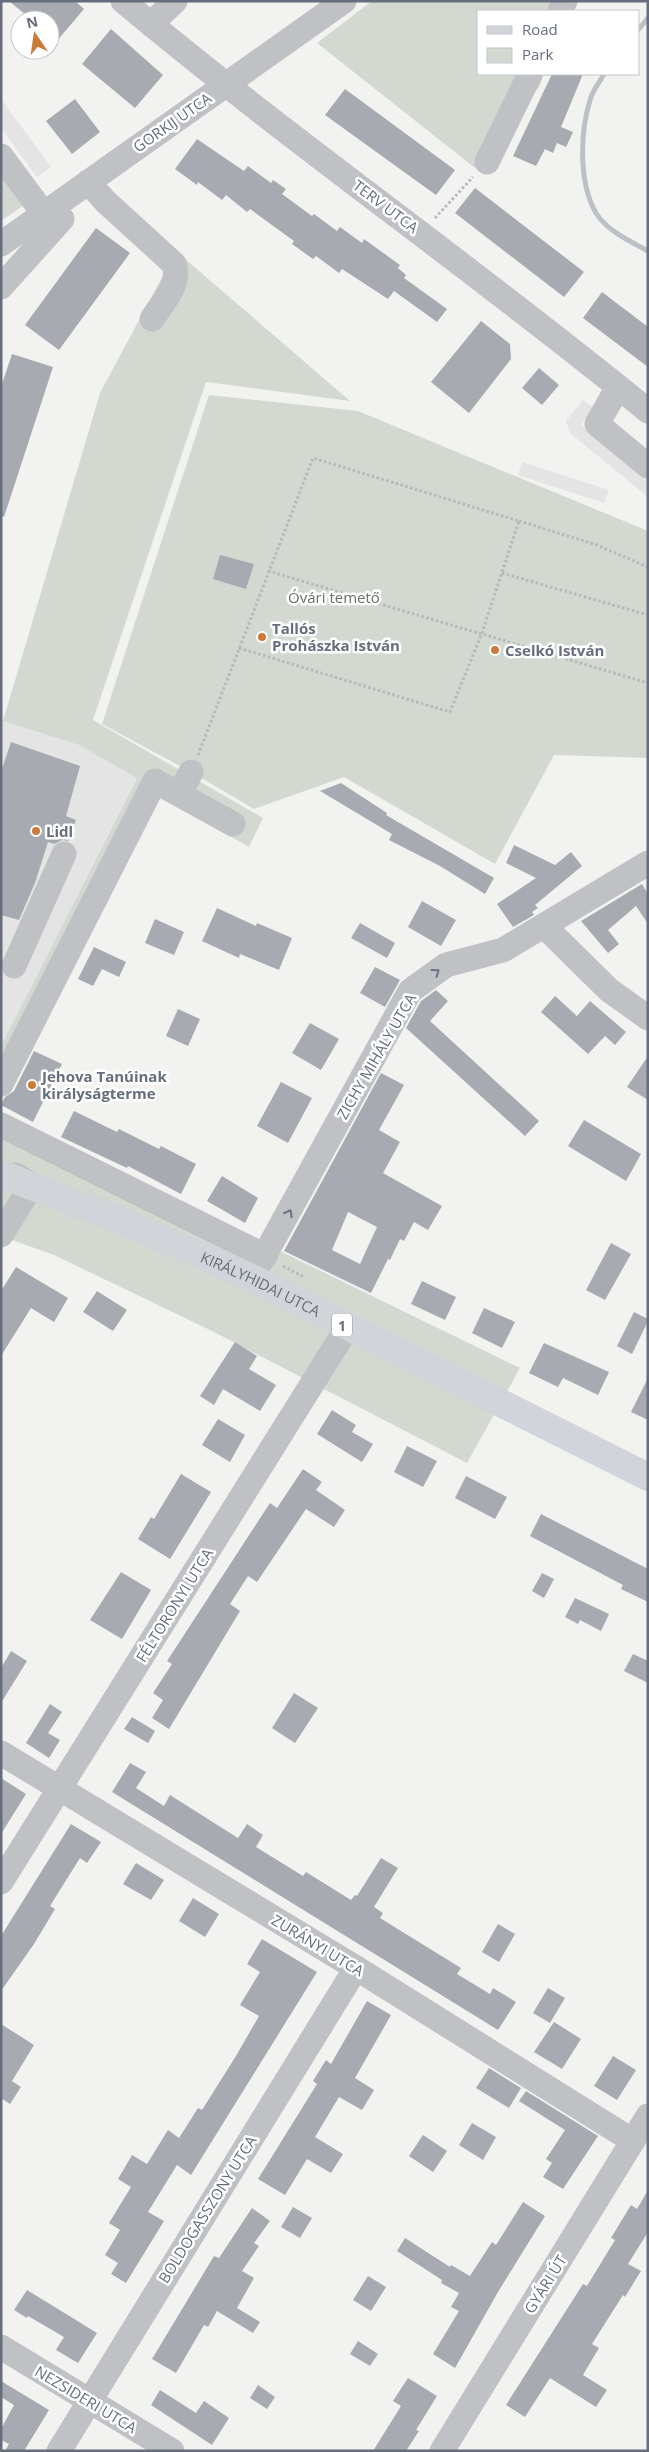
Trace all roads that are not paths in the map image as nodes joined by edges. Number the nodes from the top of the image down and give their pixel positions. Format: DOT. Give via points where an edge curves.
graph roads {
  1 [pos="123,1"];
  2 [pos="175,1"];
  3 [pos="344,1"];
  4 [pos="150,24"];
  5 [pos="530,75"];
  6 [pos="224,85"];
  7 [pos="1,156"];
  8 [pos="488,162"];
  9 [pos="88,182"];
  10 [pos="53,216"];
  11 [pos="1,244"];
  12 [pos="1,287"];
  13 [pos="152,319"];
  14 [pos="618,387"];
  15 [pos="648,411"];
  16 [pos="648,466"];
  17 [pos="191,772"];
  18 [pos="180,794"];
  19 [pos="233,824"];
  20 [pos="64,854"];
  21 [pos="648,863"];
  22 [pos="544,926"];
  23 [pos="16,967"];
  24 [pos="648,1018"];
  25 [pos="1,1084"];
  26 [pos="1,1125"];
  27 [pos="1,1166"];
  28 [pos="1,1174"];
  29 [pos="32,1185"];
  30 [pos="1,1235"];
  31 [pos="258,1267"];
  32 [pos="347,1328"];
  33 [pos="648,1477"];
  34 [pos="1,1753"];
  35 [pos="59,1788"];
  36 [pos="1,1882"];
  37 [pos="356,1968"];
  38 [pos="647,2119"];
  39 [pos="633,2142"];
  40 [pos="1,2347"];
  41 [pos="89,2401"];
  42 [pos="59,2451"];
  43 [pos="172,2451"];
  44 [pos="442,2451"];
  1 -- 4 [label="street, TERV UTCA"];
  2 -- 4 [label="street"];
  3 -- 6 [label="street, GORKIJ UTCA"];
  4 -- 6 [label="street, TERV UTCA"];
  5 -- 8 [label="street"];
  6 -- 9 [label="street, GORKIJ UTCA"];
  6 -- 14 [label="street, TERV UTCA"];
  7 -- 10 [label="street"];
  9 -- 10 [label="street, GORKIJ UTCA"];
  9 -- 13 [label="street" via="174,264 174,284"];
  10 -- 11 [label="street, GORKIJ UTCA"];
  10 -- 12 [label="street"];
  14 -- 15 [label="street, TERV UTCA"];
  14 -- 16 [label="street" via="597,424"];
  17 -- 18 [label="street"];
  18 -- 19 [label="street"];
  18 -- 25 [label="street" via="155,781"];
  20 -- 23 [label="street"];
  21 -- 22 [label="street, ZICHY MIHÁLY UTCA"];
  22 -- 24 [label="street" via="609,990"];
  31 -- 22 [label="street, ZICHY MIHÁLY UTCA, one-way" via="410,991 446,965 502,950"];
  26 -- 31 [label="street, KIRÁLYHIDAI UTCA"];
  27 -- 29 [label="street"];
  28 -- 29 [label="main road, KIRÁLYHIDAI UTCA / 1"];
  29 -- 30 [label="street"];
  29 -- 31 [label="main road, KIRÁLYHIDAI UTCA / 1" via="187,1248"];
  31 -- 32 [label="main road, KIRÁLYHIDAI UTCA / 1"];
  32 -- 33 [label="main road, KIRÁLYHIDAI UTCA / 1"];
  32 -- 35 [label="street, FÉLTORONYI UTCA"];
  34 -- 35 [label="street, ZURÁNYI UTCA"];
  35 -- 36 [label="street, FÉLTORONYI UTCA"];
  35 -- 37 [label="street, ZURÁNYI UTCA"];
  37 -- 39 [label="street, ZURÁNYI UTCA"];
  37 -- 41 [label="street, BOLDOGASSZONY UTCA"];
  38 -- 39 [label="street, GYÁRI ÚT"];
  39 -- 44 [label="street, GYÁRI ÚT"];
  40 -- 41 [label="street, NEZSIDERI UTCA"];
  41 -- 42 [label="street, BOLDOGASSZONY UTCA"];
  41 -- 43 [label="street, NEZSIDERI UTCA"];
}
